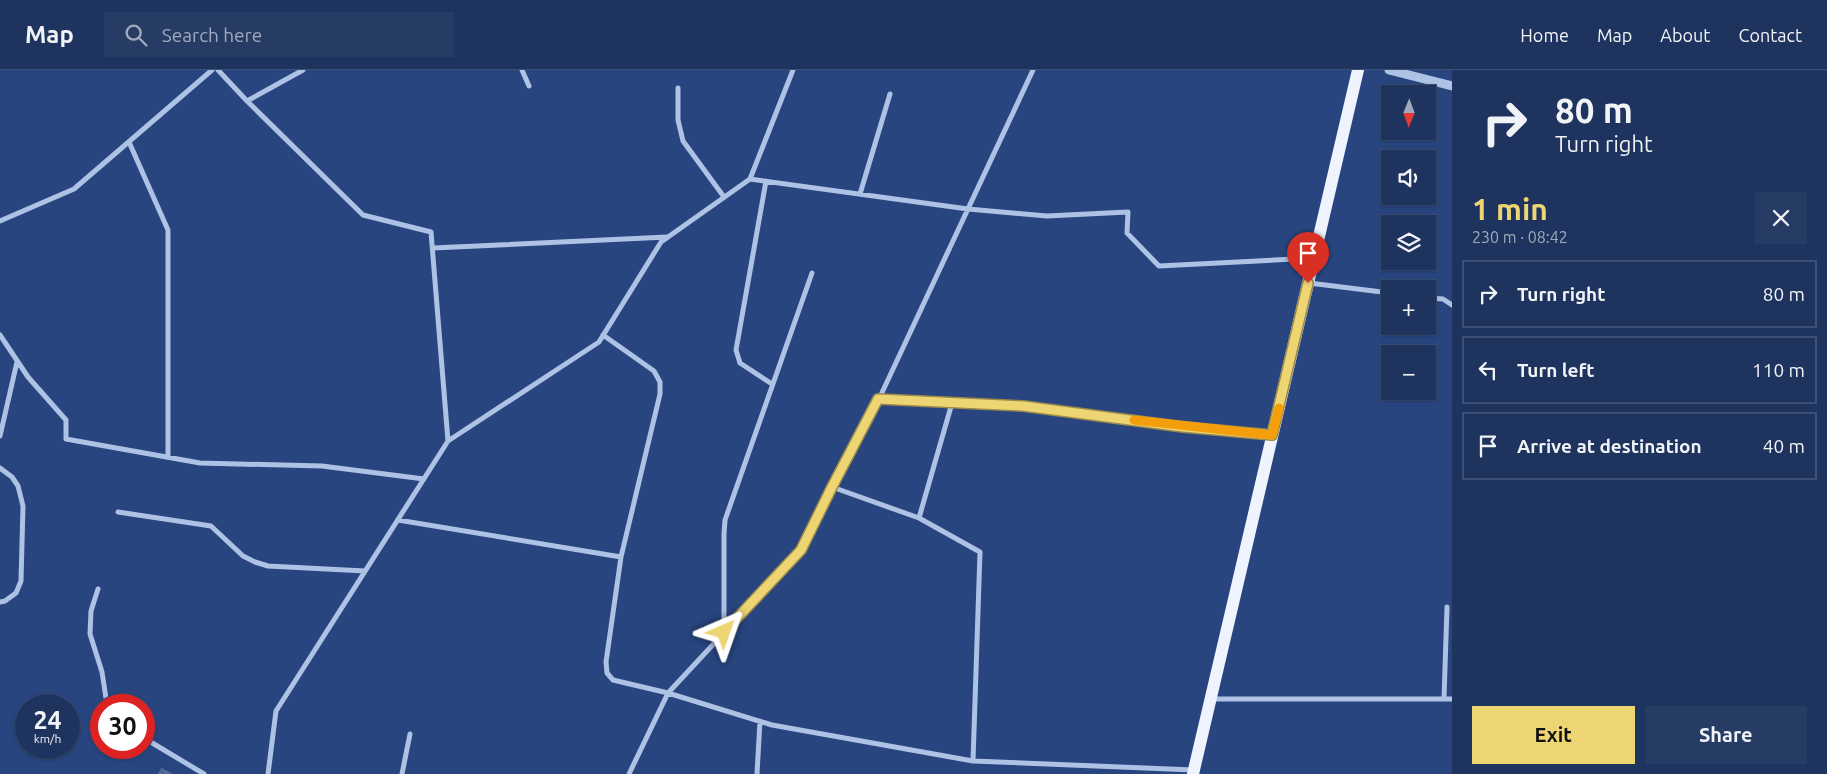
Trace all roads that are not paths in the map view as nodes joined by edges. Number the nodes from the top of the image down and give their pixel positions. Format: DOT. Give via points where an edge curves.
graph roads {
  1 [pos="212,70"];
  2 [pos="304,70"];
  3 [pos="522,70"];
  4 [pos="793,70"];
  5 [pos="1033,70"];
  6 [pos="1358,70"];
  7 [pos="1389,70"];
  8 [pos="220,71"];
  9 [pos="529,86"];
  10 [pos="1452,86"];
  11 [pos="678,88"];
  12 [pos="890,94"];
  13 [pos="247,101"];
  14 [pos="129,142"];
  15 [pos="750,179"];
  16 [pos="766,181"];
  17 [pos="860,194"];
  18 [pos="724,197"];
  19 [pos="968,209"];
  20 [pos="0,221"];
  21 [pos="668,237"];
  22 [pos="433,248"];
  23 [pos="1314,258"];
  24 [pos="812,273"];
  25 [pos="1308,283"];
  26 [pos="1381,292"];
  27 [pos="1436,299"];
  28 [pos="1452,304"];
  29 [pos="0,335"];
  30 [pos="603,335"];
  31 [pos="17,362"];
  32 [pos="772,384"];
  33 [pos="878,399"];
  34 [pos="952,403"];
  35 [pos="1272,435"];
  36 [pos="0,436"];
  37 [pos="448,441"];
  38 [pos="168,457"];
  39 [pos="0,468"];
  40 [pos="424,479"];
  41 [pos="832,487"];
  42 [pos="118,512"];
  43 [pos="919,518"];
  44 [pos="398,520"];
  45 [pos="621,557"];
  46 [pos="365,571"];
  47 [pos="98,589"];
  48 [pos="0,602"];
  49 [pos="1447,607"];
  50 [pos="724,632"];
  51 [pos="668,693"];
  52 [pos="106,694"];
  53 [pos="1211,699"];
  54 [pos="1444,699"];
  55 [pos="1452,699"];
  56 [pos="760,721"];
  57 [pos="410,734"];
  58 [pos="155,745"];
  59 [pos="973,761"];
  60 [pos="1194,772"];
  61 [pos="204,774"];
  62 [pos="268,774"];
  63 [pos="402,774"];
  64 [pos="628,774"];
  65 [pos="757,774"];
  1 -- 14 [label="street"];
  2 -- 13 [label="street"];
  3 -- 9 [label="street"];
  4 -- 15 [label="street"];
  5 -- 19 [label="street"];
  6 -- 23 [label="main road"];
  7 -- 10 [label="street"];
  8 -- 13 [label="street"];
  11 -- 18 [label="street" via="678,120 683,141"];
  12 -- 17 [label="street"];
  13 -- 22 [label="street" via="363,215 431,232"];
  14 -- 20 [label="street" via="74,190"];
  14 -- 38 [label="street" via="168,230"];
  15 -- 16 [label="street"];
  15 -- 18 [label="street"];
  16 -- 17 [label="street"];
  16 -- 32 [label="street" via="736,350 740,363"];
  17 -- 19 [label="street"];
  18 -- 21 [label="street"];
  19 -- 23 [label="street" via="1046,216 1128,212 1127,233 1159,266"];
  19 -- 33 [label="street"];
  21 -- 22 [label="street"];
  21 -- 30 [label="street" via="661,242"];
  22 -- 37 [label="street"];
  23 -- 25 [label="main road"];
  24 -- 32 [label="street"];
  25 -- 26 [label="street"];
  25 -- 35 [label="main road"];
  27 -- 28 [label="street"];
  29 -- 31 [label="street"];
  30 -- 37 [label="street" via="599,342"];
  30 -- 45 [label="street" via="654,372 660,382 660,394"];
  31 -- 36 [label="street"];
  31 -- 38 [label="street" via="66,420 66,439"];
  32 -- 50 [label="street" via="725,520"];
  33 -- 34 [label="street"];
  33 -- 41 [label="street"];
  34 -- 35 [label="street" via="1023,406"];
  34 -- 43 [label="street"];
  35 -- 53 [label="main road"];
  37 -- 40 [label="street"];
  38 -- 40 [label="street" via="200,463 322,466"];
  39 -- 48 [label="street" via="18,486 23,506 21,581 16,593"];
  40 -- 44 [label="street"];
  41 -- 43 [label="street"];
  41 -- 50 [label="street" via="801,550"];
  42 -- 46 [label="street" via="211,526 243,556 268,566"];
  43 -- 59 [label="street" via="980,552"];
  44 -- 45 [label="street"];
  44 -- 46 [label="street"];
  45 -- 51 [label="street" via="606,673 613,680"];
  46 -- 62 [label="street" via="276,711"];
  47 -- 52 [label="street" via="91,611 90,634"];
  49 -- 54 [label="street"];
  50 -- 51 [label="street"];
  51 -- 56 [label="street"];
  51 -- 64 [label="street"];
  53 -- 54 [label="street"];
  53 -- 60 [label="main road"];
  54 -- 55 [label="street"];
  56 -- 59 [label="street"];
  56 -- 65 [label="street"];
  57 -- 63 [label="street"];
  58 -- 61 [label="street"];
  59 -- 60 [label="street"];
}
